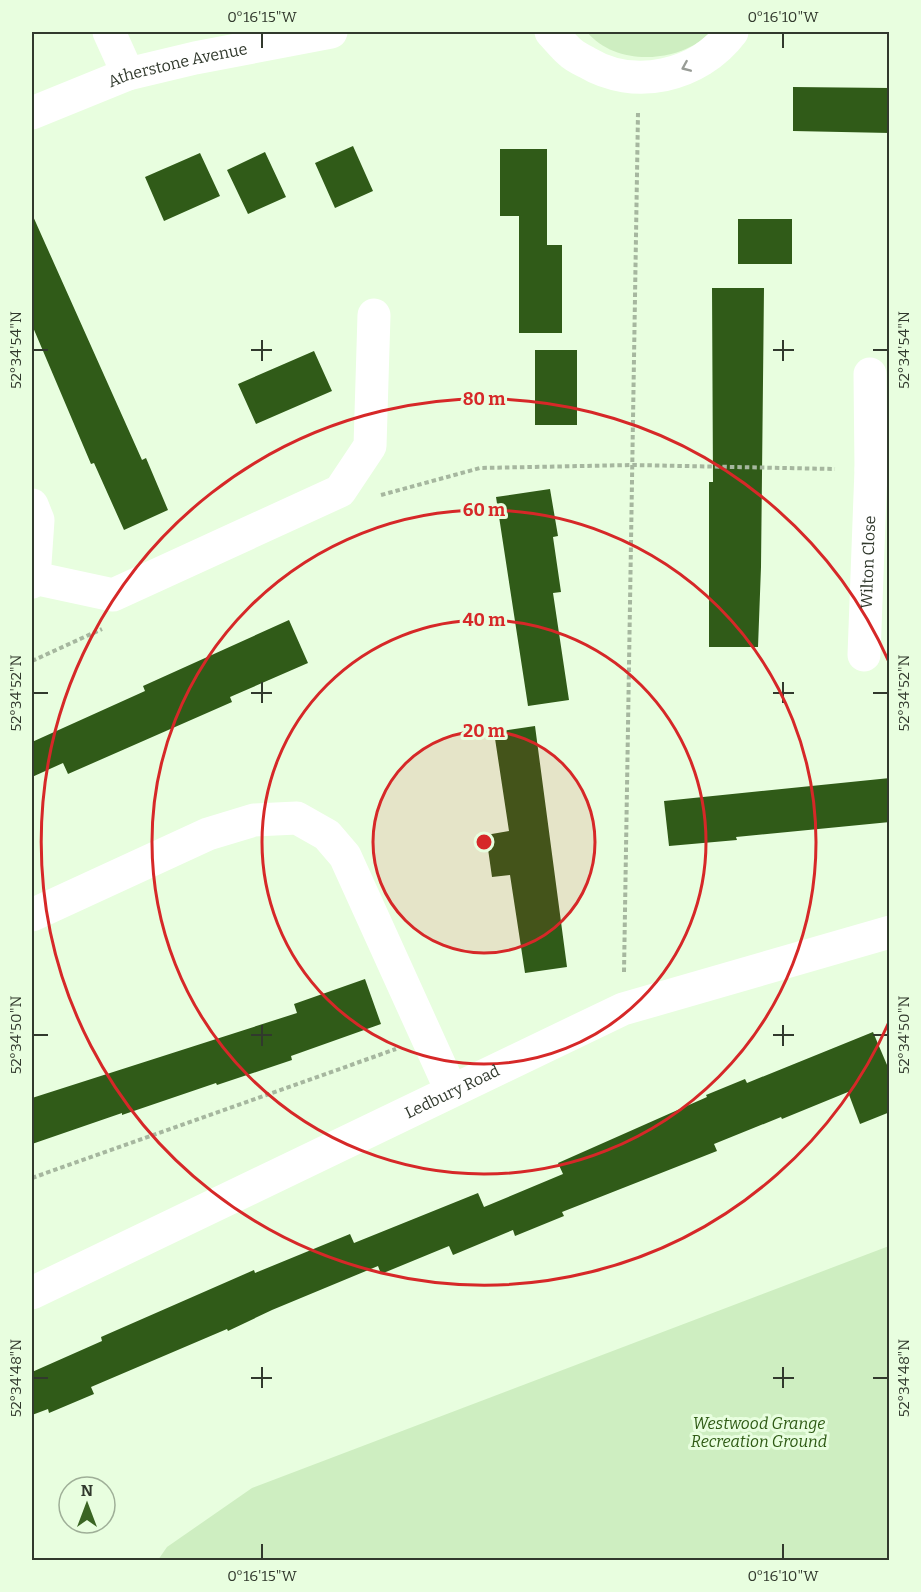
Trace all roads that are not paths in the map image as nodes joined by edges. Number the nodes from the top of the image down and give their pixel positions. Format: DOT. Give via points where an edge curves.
graph roads {
  1 [pos="109,32"];
  2 [pos="331,32"];
  3 [pos="551,32"];
  4 [pos="732,32"];
  5 [pos="128,74"];
  6 [pos="32,113"];
  7 [pos="374,315"];
  8 [pos="870,374"];
  9 [pos="880,469"];
  10 [pos="32,505"];
  11 [pos="33,580"];
  12 [pos="864,655"];
  13 [pos="32,915"];
  14 [pos="890,932"];
  15 [pos="451,1090"];
  16 [pos="32,1293"];
  1 -- 5 [label="street"];
  2 -- 5 [label="street, Atherstone Avenue"];
  4 -- 3 [label="street, one-way" via="699,62 668,75 634,78 600,71 571,54"];
  5 -- 6 [label="street, Atherstone Avenue"];
  7 -- 11 [label="street" via="370,446 340,491 113,595"];
  8 -- 9 [label="street, Wilton Close"];
  9 -- 12 [label="street, Wilton Close"];
  10 -- 11 [label="street" via="38,520"];
  13 -- 15 [label="street" via="208,834 254,820 297,818 327,835 345,856"];
  14 -- 15 [label="street, Ledbury Road" via="623,1009"];
  15 -- 16 [label="street, Ledbury Road"];
}
